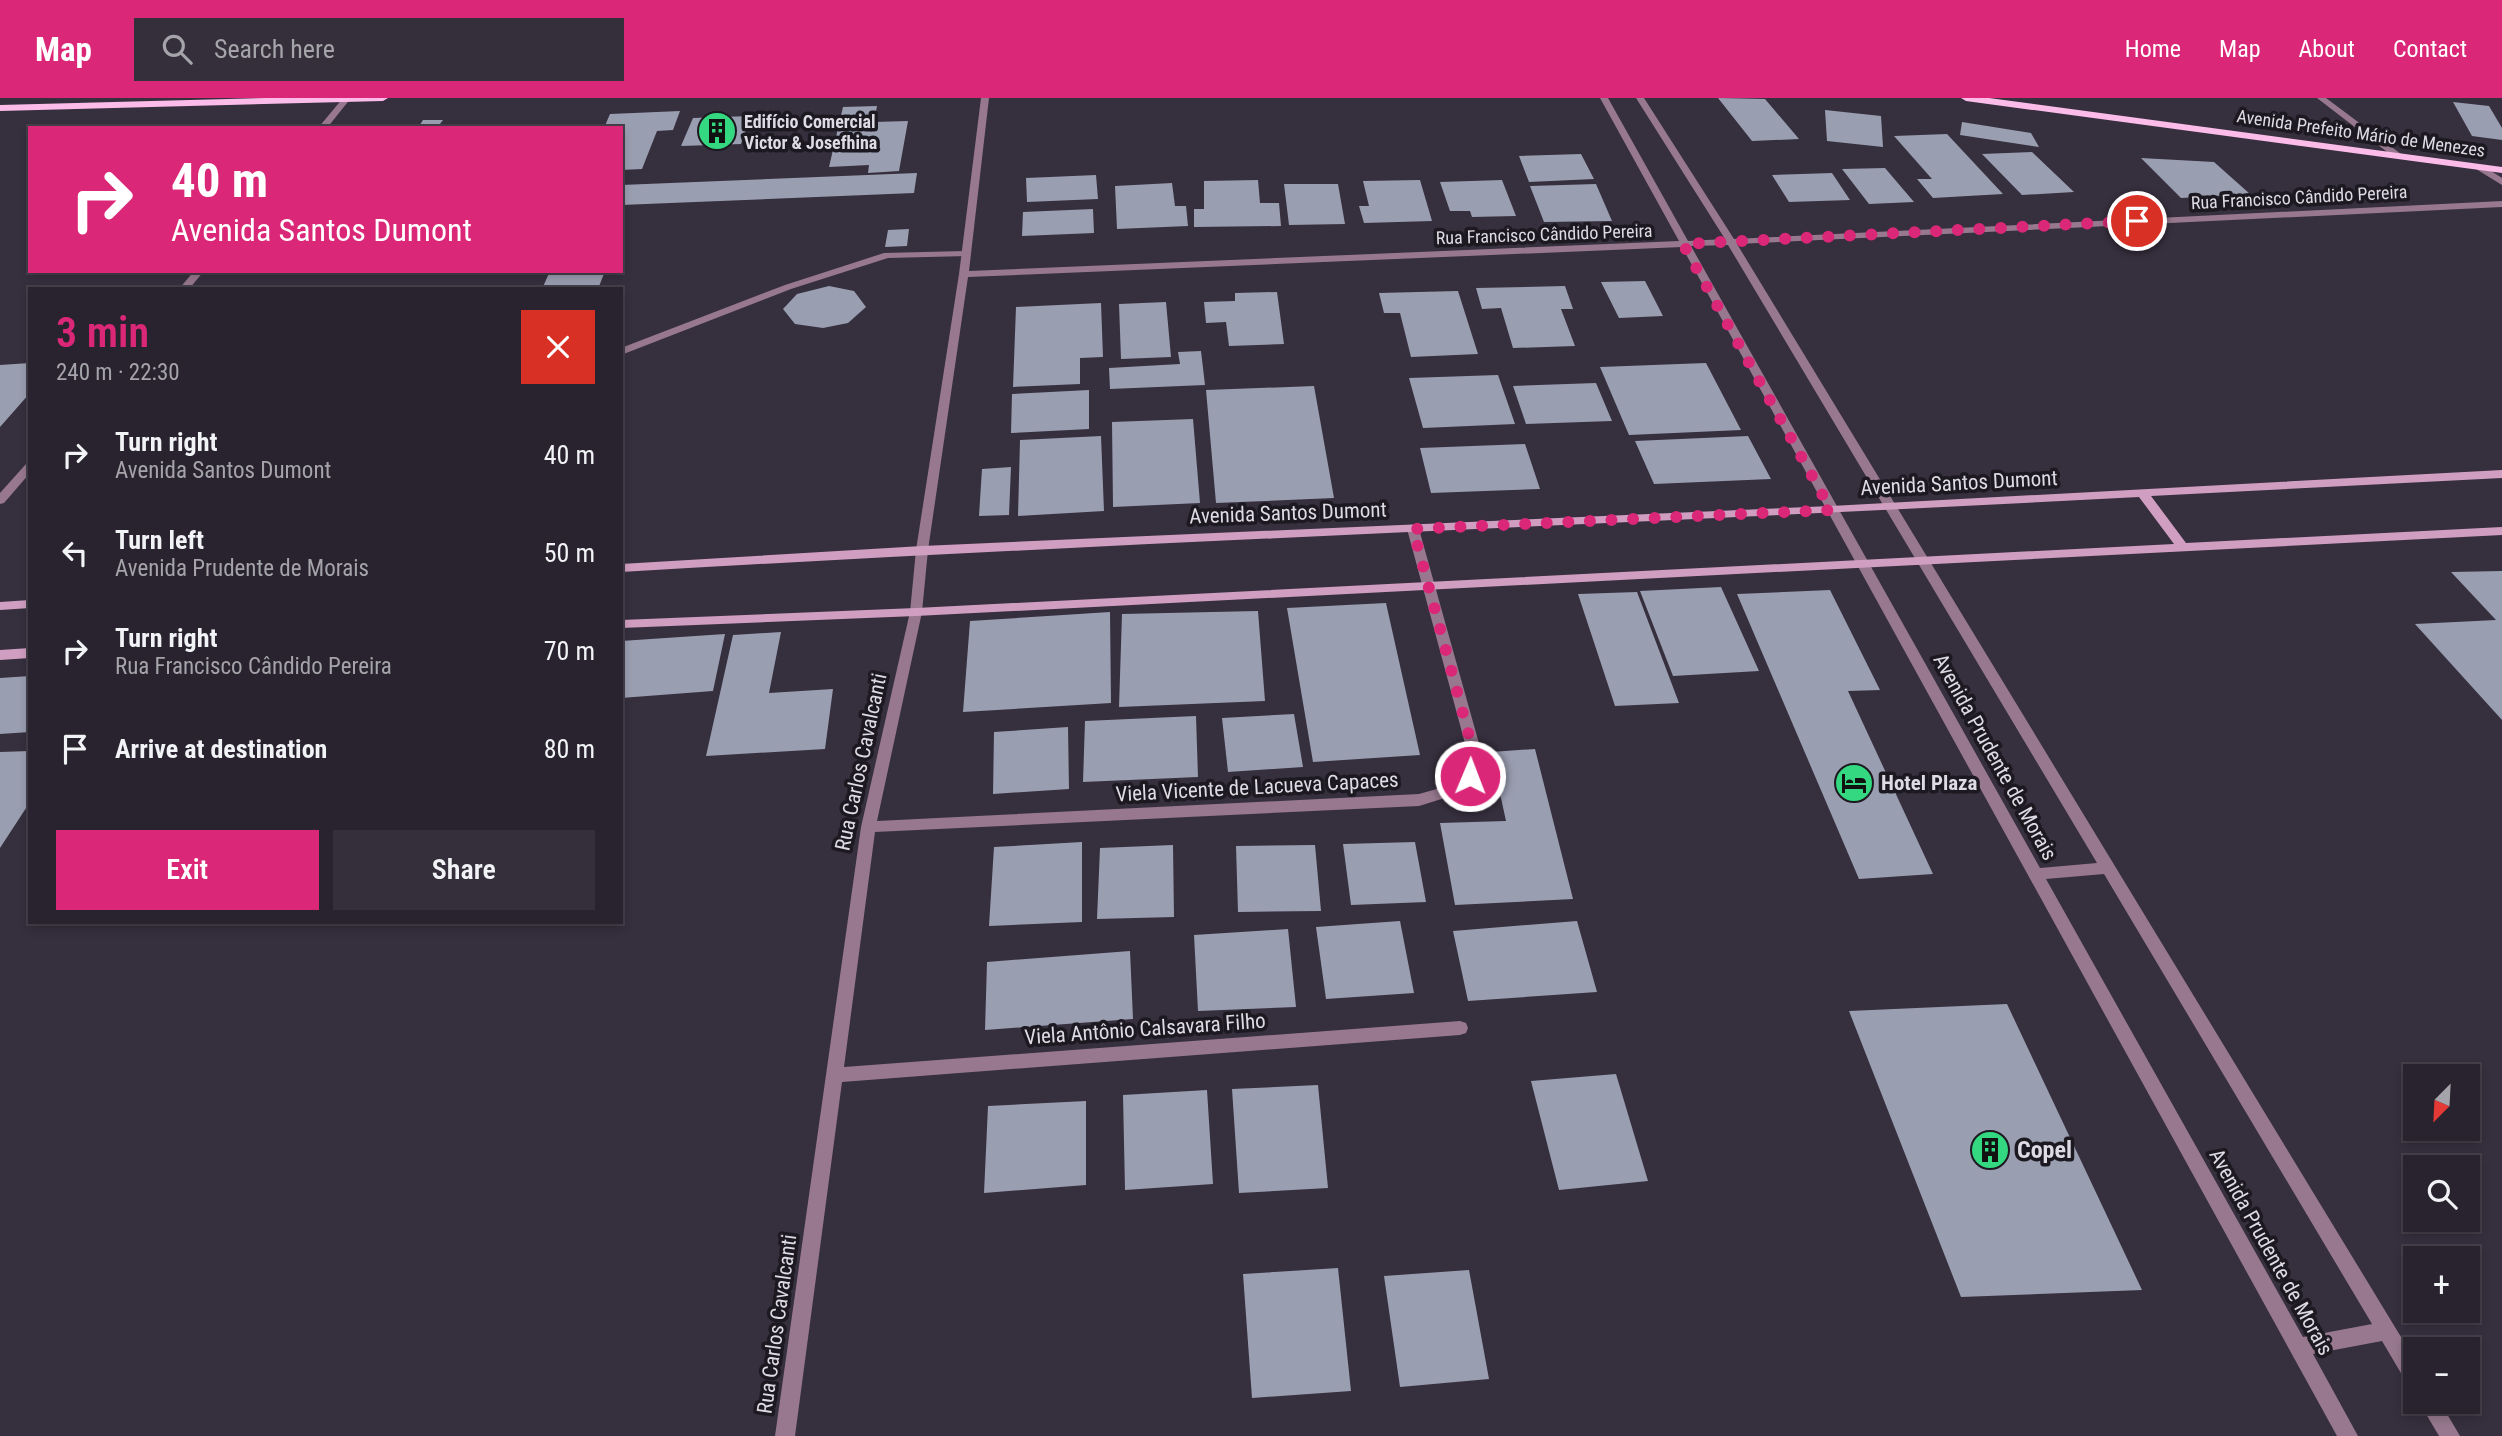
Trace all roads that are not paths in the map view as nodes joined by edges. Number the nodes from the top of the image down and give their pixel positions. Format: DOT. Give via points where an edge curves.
graph roads {
  1 [pos="383,98"];
  2 [pos="985,98"];
  3 [pos="1604,98"];
  4 [pos="1640,98"];
  5 [pos="1966,98"];
  6 [pos="2321,98"];
  7 [pos="347,99"];
  8 [pos="0,108"];
  9 [pos="324,126"];
  10 [pos="2398,156"];
  11 [pos="2479,167"];
  12 [pos="2502,170"];
  13 [pos="2502,183"];
  14 [pos="2502,204"];
  15 [pos="1731,242"];
  16 [pos="1683,244"];
  17 [pos="965,254"];
  18 [pos="197,273"];
  19 [pos="964,274"];
  20 [pos="186,287"];
  21 [pos="623,351"];
  22 [pos="28,468"];
  23 [pos="2502,474"];
  24 [pos="2143,494"];
  25 [pos="0,499"];
  26 [pos="1890,508"];
  27 [pos="1831,510"];
  28 [pos="1413,529"];
  29 [pos="2502,531"];
  30 [pos="2183,548"];
  31 [pos="922,550"];
  32 [pos="1923,561"];
  33 [pos="1861,564"];
  34 [pos="623,568"];
  35 [pos="1427,584"];
  36 [pos="28,604"];
  37 [pos="0,606"];
  38 [pos="916,612"];
  39 [pos="623,624"];
  40 [pos="28,653"];
  41 [pos="0,655"];
  42 [pos="868,827"];
  43 [pos="2108,868"];
  44 [pos="2034,874"];
  45 [pos="1460,1028"];
  46 [pos="835,1075"];
  47 [pos="2386,1331"];
  48 [pos="2299,1347"];
  49 [pos="2403,1359"];
  50 [pos="2436,1414"];
  51 [pos="785,1436"];
  52 [pos="2348,1436"];
  53 [pos="2450,1436"];
  1 -- 7 [label="main road"];
  2 -- 17 [label="street, Rua Carlos Cavalcanti"];
  3 -- 16 [label="street, Avenida Prudente de Morais"];
  4 -- 15 [label="street, Avenida Prudente de Morais"];
  5 -- 10 [label="main road, Avenida Prefeito Mário de Menezes"];
  6 -- 10 [label="street"];
  7 -- 8 [label="main road"];
  7 -- 9 [label="street"];
  10 -- 11 [label="main road, Avenida Prefeito Mário de Menezes"];
  11 -- 12 [label="main road, Avenida Prefeito Mário de Menezes"];
  11 -- 13 [label="street"];
  14 -- 15 [label="street, Rua Francisco Cândido Pereira"];
  15 -- 16 [label="street, Rua Francisco Cândido Pereira"];
  15 -- 26 [label="street, Avenida Prudente de Morais"];
  16 -- 19 [label="street, Rua Francisco Cândido Pereira"];
  16 -- 27 [label="street, Avenida Prudente de Morais"];
  17 -- 19 [label="street, Rua Carlos Cavalcanti"];
  17 -- 21 [label="street" via="887,255 788,287"];
  18 -- 20 [label="street"];
  19 -- 31 [label="street, Rua Carlos Cavalcanti"];
  22 -- 25 [label="street"];
  23 -- 24 [label="main road, Avenida Santos Dumont"];
  24 -- 26 [label="main road, Avenida Santos Dumont"];
  24 -- 30 [label="main road"];
  26 -- 27 [label="main road, Avenida Santos Dumont"];
  26 -- 32 [label="street, Avenida Prudente de Morais"];
  27 -- 28 [label="main road, Avenida Santos Dumont"];
  27 -- 33 [label="street, Avenida Prudente de Morais"];
  28 -- 31 [label="main road, Avenida Santos Dumont"];
  28 -- 35 [label="street, Viela Vicente de Lacueva Capaces"];
  29 -- 30 [label="main road"];
  30 -- 32 [label="main road"];
  31 -- 34 [label="main road, Avenida Santos Dumont"];
  31 -- 38 [label="street, Rua Carlos Cavalcanti"];
  32 -- 33 [label="main road"];
  32 -- 43 [label="street, Avenida Prudente de Morais"];
  33 -- 35 [label="main road"];
  33 -- 44 [label="street, Avenida Prudente de Morais"];
  35 -- 38 [label="main road"];
  35 -- 42 [label="street, Viela Vicente de Lacueva Capaces" via="1472,747 1470,776 1457,789 1419,800"];
  36 -- 37 [label="main road"];
  38 -- 39 [label="main road"];
  38 -- 42 [label="street, Rua Carlos Cavalcanti"];
  40 -- 41 [label="main road"];
  42 -- 46 [label="street, Rua Carlos Cavalcanti"];
  43 -- 44 [label="street"];
  43 -- 47 [label="street, Avenida Prudente de Morais"];
  44 -- 48 [label="street, Avenida Prudente de Morais"];
  45 -- 46 [label="street, Viela Antônio Calsavara Filho"];
  46 -- 51 [label="street, Rua Carlos Cavalcanti"];
  47 -- 48 [label="street"];
  47 -- 49 [label="street, Avenida Prudente de Morais"];
  48 -- 52 [label="street, Avenida Prudente de Morais"];
  50 -- 53 [label="street"];
}
